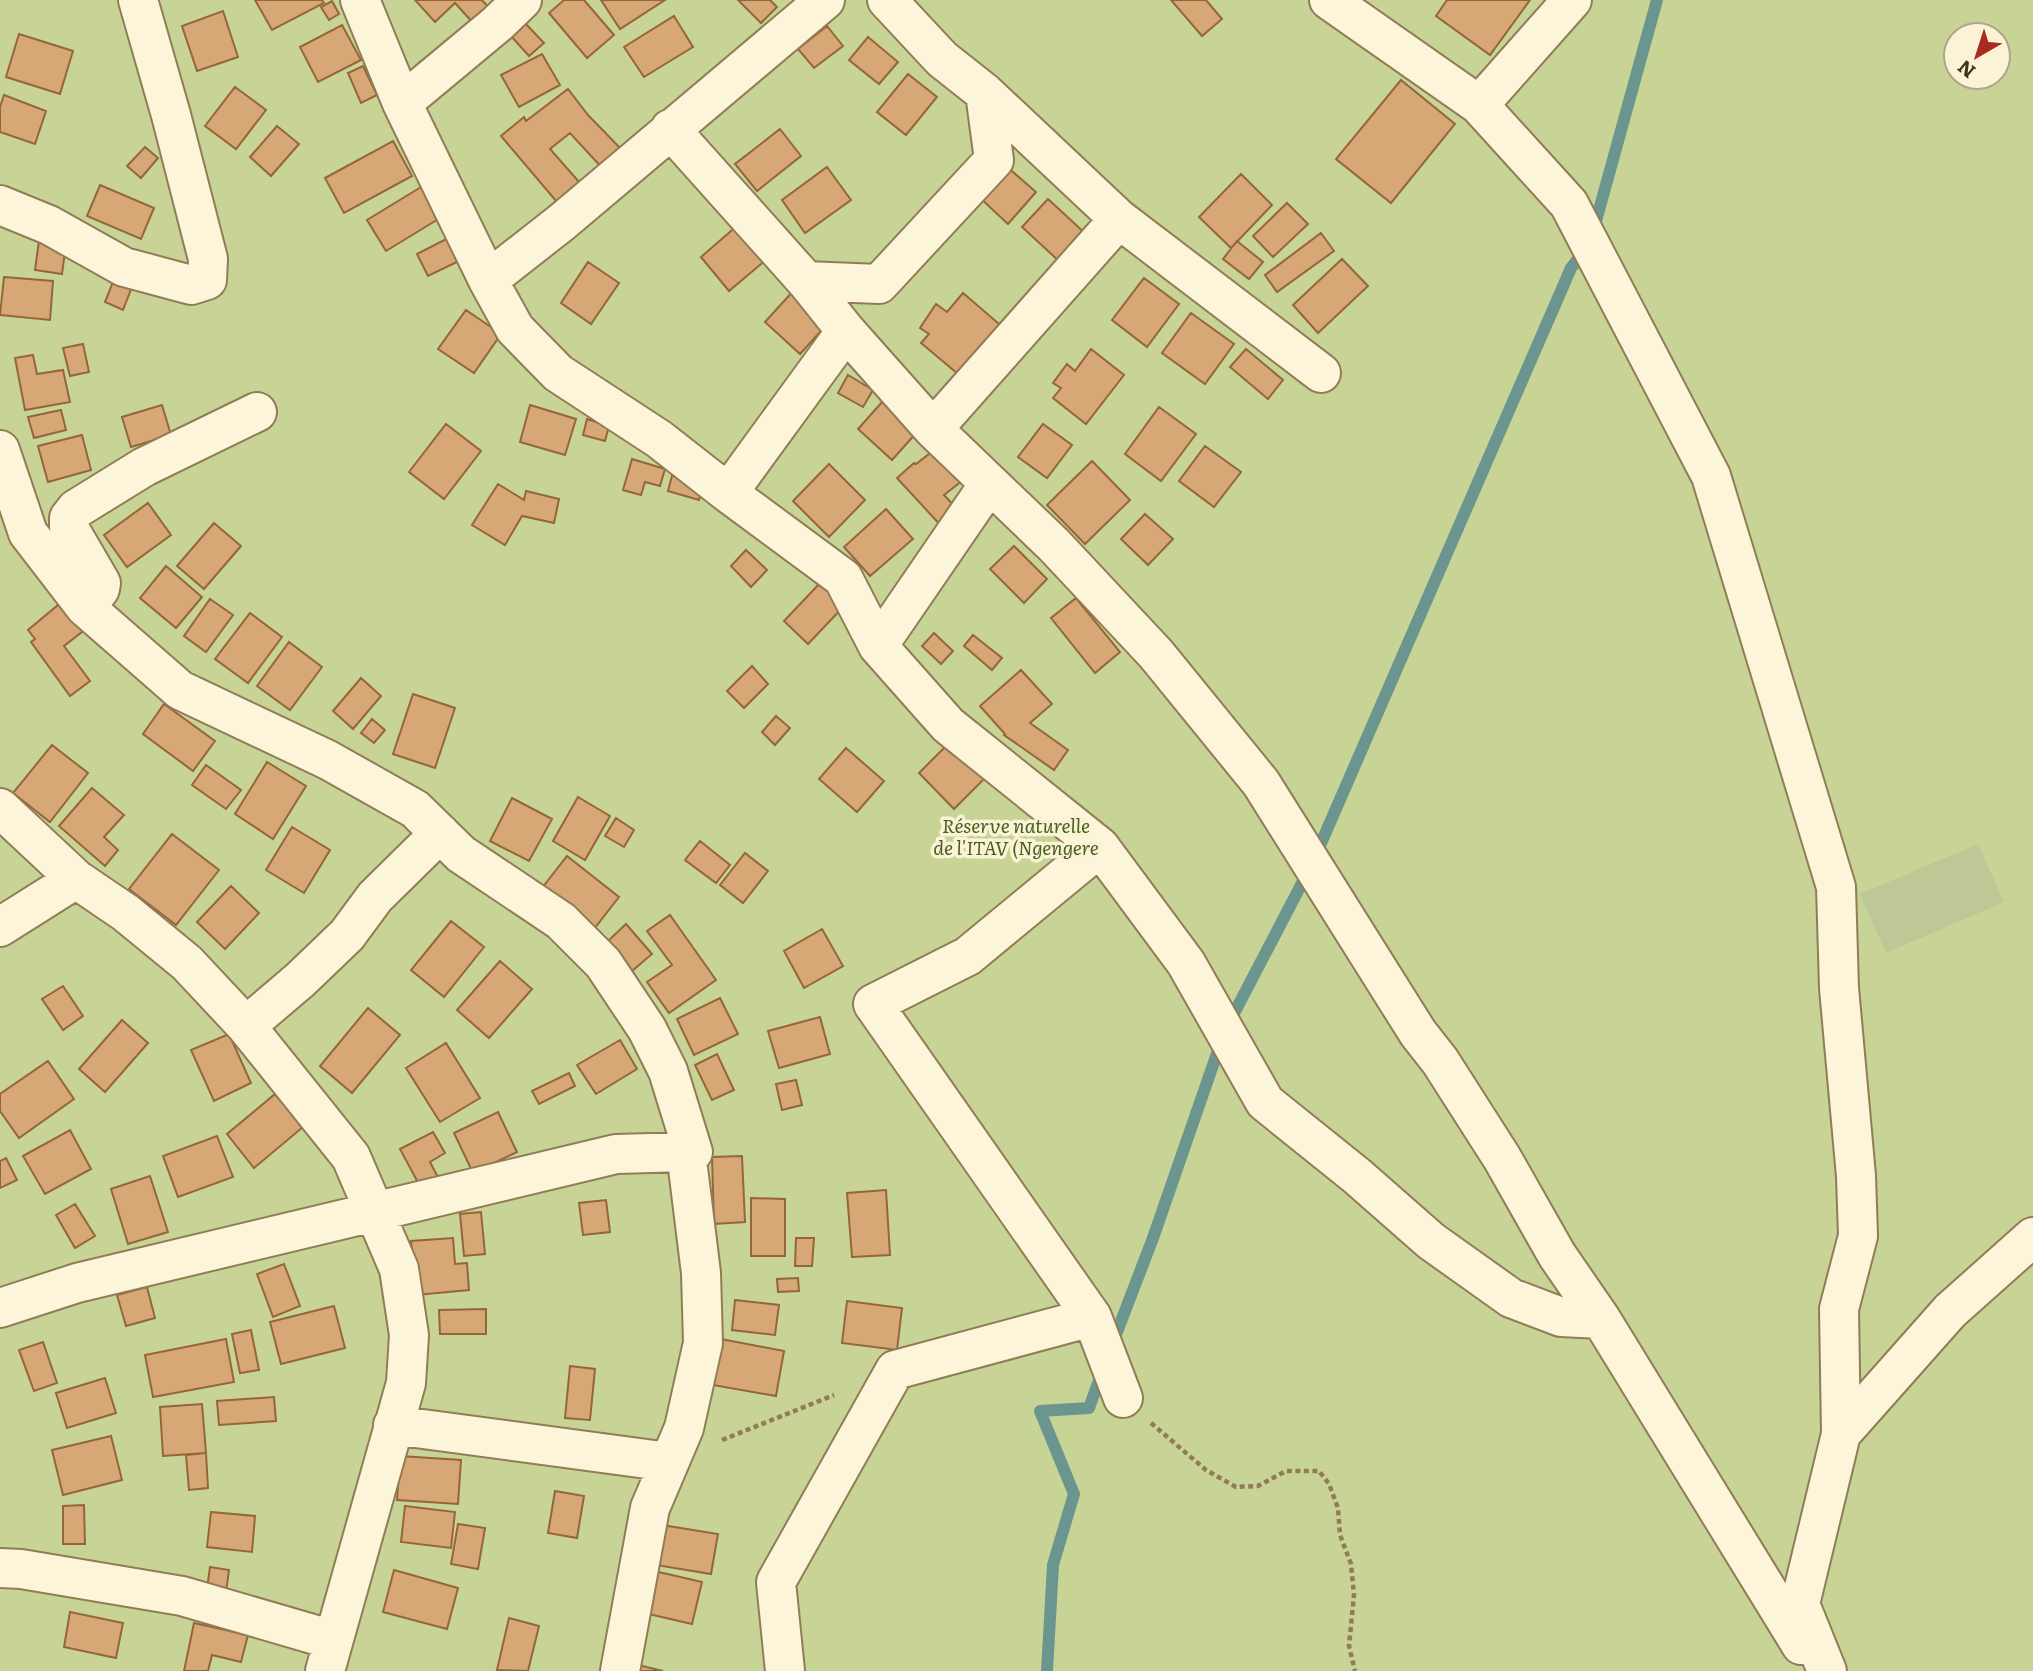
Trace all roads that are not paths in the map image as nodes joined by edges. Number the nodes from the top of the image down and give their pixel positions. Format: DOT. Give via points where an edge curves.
graph roads {
  1 [pos="138,0"];
  2 [pos="360,0"];
  3 [pos="522,0"];
  4 [pos="825,0"];
  5 [pos="887,0"];
  6 [pos="1329,0"];
  7 [pos="1572,0"];
  8 [pos="985,93"];
  9 [pos="402,103"];
  10 [pos="1479,105"];
  11 [pos="670,129"];
  12 [pos="0,205"];
  13 [pos="1119,219"];
  14 [pos="488,280"];
  15 [pos="806,281"];
  16 [pos="845,331"];
  17 [pos="1321,373"];
  18 [pos="257,412"];
  19 [pos="933,429"];
  20 [pos="0,450"];
  21 [pos="989,484"];
  22 [pos="728,493"];
  23 [pos="14,539"];
  24 [pos="85,607"];
  25 [pos="878,646"];
  26 [pos="0,808"];
  27 [pos="440,833"];
  28 [pos="1100,847"];
  29 [pos="76,879"];
  30 [pos="0,927"];
  31 [pos="246,1026"];
  32 [pos="686,1152"];
  33 [pos="375,1213"];
  34 [pos="2033,1237"];
  35 [pos="0,1308"];
  36 [pos="1092,1317"];
  37 [pos="1601,1319"];
  38 [pos="1123,1398"];
  39 [pos="393,1425"];
  40 [pos="1841,1434"];
  41 [pos="669,1462"];
  42 [pos="0,1568"];
  43 [pos="329,1656"];
  44 [pos="620,1671"];
  45 [pos="785,1671"];
  46 [pos="1816,1671"];
  47 [pos="1826,1671"];
  1 -- 12 [label="street" via="208,259 207,280 191,285 124,267 49,225"];
  2 -- 9 [label="street"];
  3 -- 9 [label="street"];
  4 -- 11 [label="street"];
  5 -- 8 [label="street" via="942,59"];
  6 -- 10 [label="street"];
  7 -- 10 [label="street"];
  8 -- 13 [label="street"];
  8 -- 15 [label="street" via="994,160 879,285"];
  9 -- 14 [label="street"];
  10 -- 40 [label="street" via="1569,204 1712,477 1836,887 1857,1236 1839,1309"];
  11 -- 14 [label="street"];
  11 -- 15 [label="street"];
  13 -- 17 [label="street"];
  13 -- 19 [label="street"];
  14 -- 22 [label="street" via="515,329 558,373 659,439"];
  15 -- 16 [label="street"];
  16 -- 19 [label="street"];
  16 -- 22 [label="street"];
  18 -- 24 [label="street" via="144,467 76,509 69,528 101,583"];
  19 -- 21 [label="street"];
  20 -- 23 [label="street"];
  21 -- 25 [label="street"];
  21 -- 37 [label="street" via="1054,545 1156,654 1261,783"];
  22 -- 25 [label="street" via="843,578"];
  23 -- 24 [label="street"];
  24 -- 27 [label="street" via="180,690 328,760 415,809"];
  25 -- 28 [label="street" via="948,725"];
  26 -- 29 [label="street"];
  27 -- 31 [label="street" via="375,897 347,935"];
  27 -- 32 [label="street" via="461,854 561,921 603,962 668,1071 693,1152"];
  28 -- 36 [label="street" via="968,956 873,1004"];
  28 -- 37 [label="street" via="1186,963 1265,1102 1431,1241 1511,1298 1561,1317"];
  29 -- 30 [label="street"];
  29 -- 31 [label="street" via="187,963"];
  31 -- 33 [label="street" via="351,1157"];
  32 -- 33 [label="street" via="616,1154"];
  32 -- 41 [label="street" via="701,1273 702,1343 684,1428"];
  33 -- 35 [label="street" via="77,1283"];
  33 -- 39 [label="street" via="399,1269 409,1335 405,1383"];
  34 -- 40 [label="street" via="1950,1311"];
  36 -- 38 [label="street"];
  36 -- 45 [label="street" via="895,1370 776,1583"];
  37 -- 46 [label="street"];
  39 -- 41 [label="street"];
  39 -- 43 [label="street"];
  40 -- 47 [label="street" via="1800,1604"];
  41 -- 44 [label="street" via="650,1508"];
  42 -- 43 [label="street" via="183,1596"];
}
